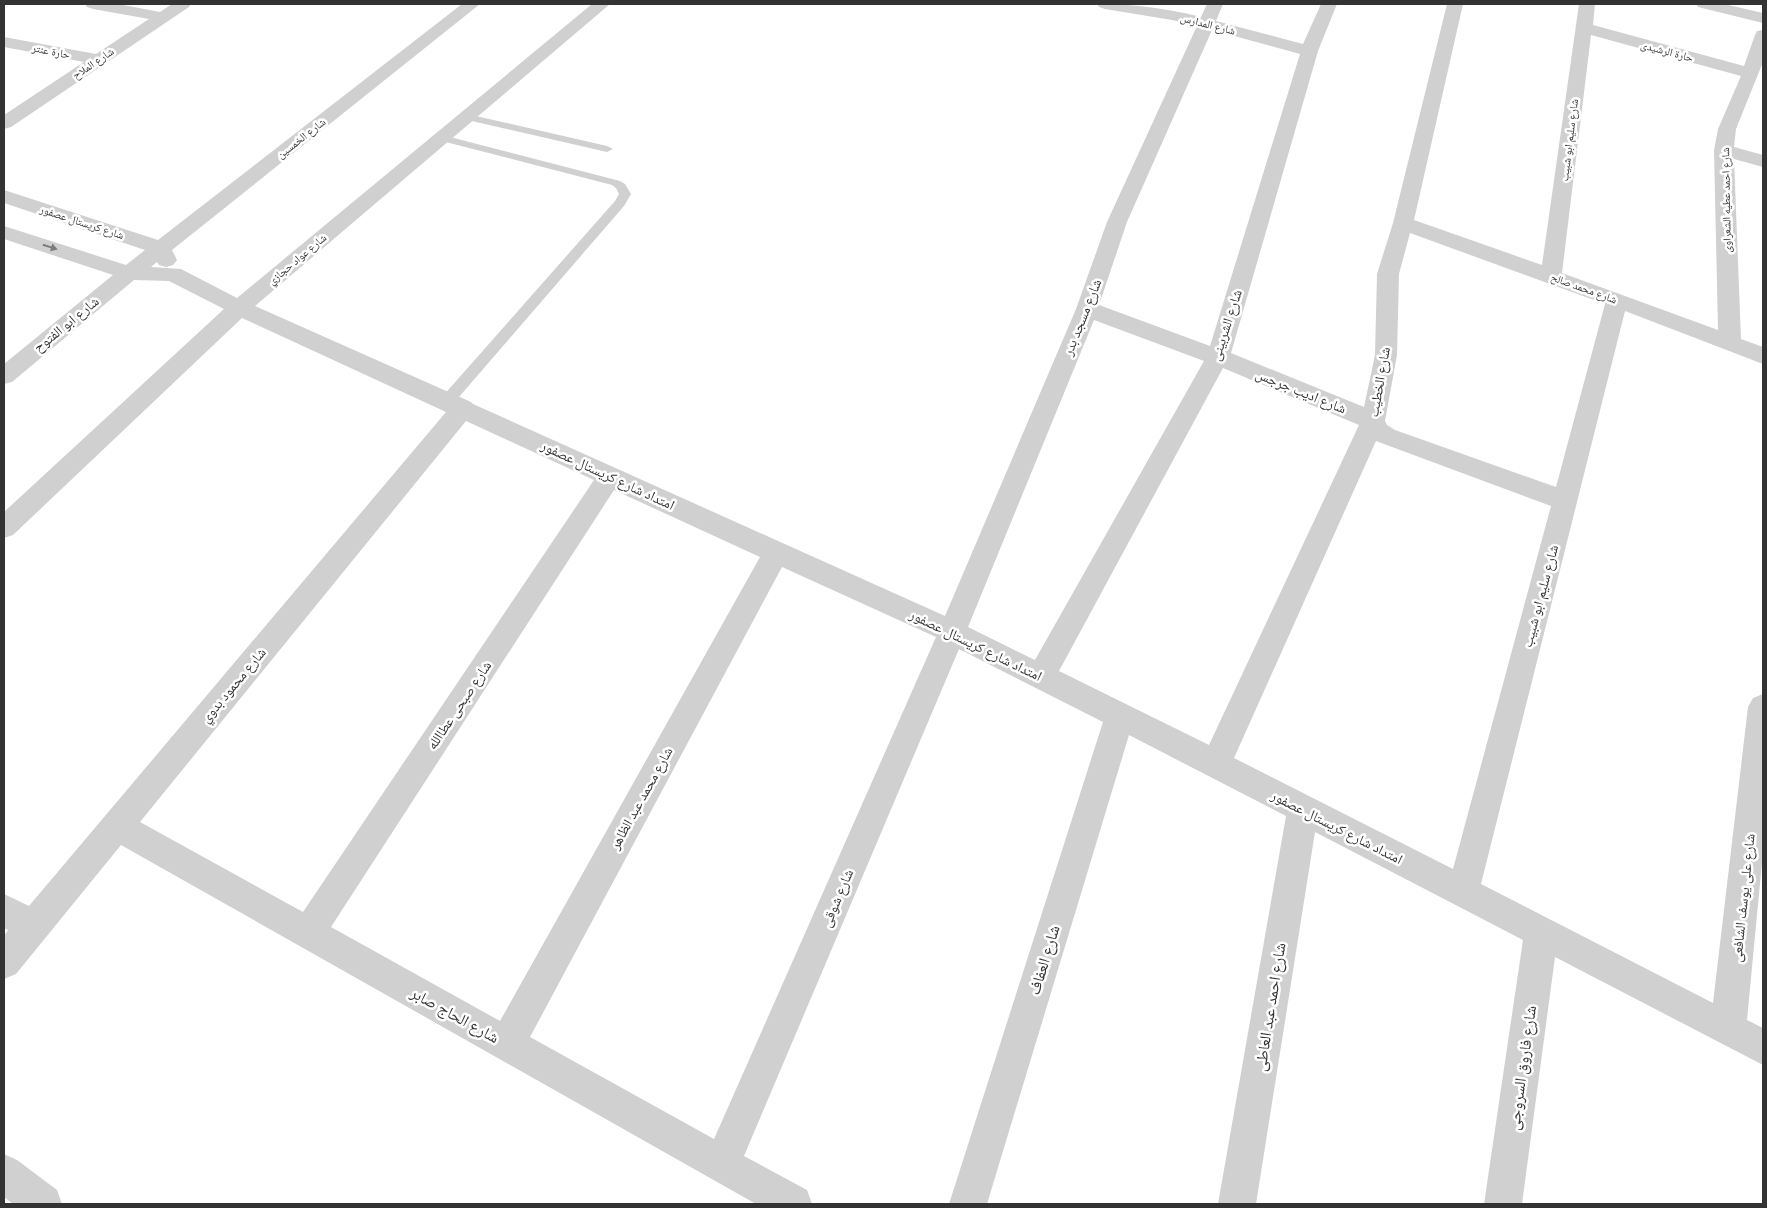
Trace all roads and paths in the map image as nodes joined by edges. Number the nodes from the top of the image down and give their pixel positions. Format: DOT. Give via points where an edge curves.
graph roads {
  1 [pos="93,4"];
  2 [pos="183,4"];
  3 [pos="472,4"];
  4 [pos="602,4"];
  5 [pos="1105,4"];
  6 [pos="1329,4"];
  7 [pos="1455,4"];
  8 [pos="1587,4"];
  9 [pos="1704,4"];
  10 [pos="1211,13"];
  11 [pos="164,17"];
  12 [pos="1763,18"];
  13 [pos="1583,28"];
  14 [pos="1763,35"];
  15 [pos="4,42"];
  16 [pos="1309,51"];
  17 [pos="99,60"];
  18 [pos="1752,73"];
  19 [pos="467,117"];
  20 [pos="6,119"];
  21 [pos="442,138"];
  22 [pos="607,149"];
  23 [pos="1724,150"];
  24 [pos="1763,161"];
  25 [pos="4,196"];
  26 [pos="36,207"];
  27 [pos="1403,223"];
  28 [pos="4,230"];
  29 [pos="160,248"];
  30 [pos="129,273"];
  31 [pos="173,274"];
  32 [pos="1551,276"];
  33 [pos="1617,300"];
  34 [pos="239,308"];
  35 [pos="1087,309"];
  36 [pos="1730,343"];
  37 [pos="1763,356"];
  38 [pos="1218,357"];
  39 [pos="4,376"];
  40 [pos="455,405"];
  41 [pos="1373,421"];
  42 [pos="610,476"];
  43 [pos="1565,501"];
  44 [pos="4,528"];
  45 [pos="776,552"];
  46 [pos="952,632"];
  47 [pos="1041,677"];
  48 [pos="1763,707"];
  49 [pos="1120,716"];
  50 [pos="1216,764"];
  51 [pos="1303,810"];
  52 [pos="117,826"];
  53 [pos="1463,892"];
  54 [pos="4,910"];
  55 [pos="34,926"];
  56 [pos="1541,932"];
  57 [pos="308,933"];
  58 [pos="4,962"];
  59 [pos="1728,1029"];
  60 [pos="507,1044"];
  61 [pos="1763,1047"];
  62 [pos="722,1164"];
  63 [pos="4,1173"];
  64 [pos="43,1204"];
  65 [pos="793,1204"];
  66 [pos="968,1204"];
  67 [pos="1237,1204"];
  68 [pos="1503,1204"];
  1 -- 11 [label="street"];
  2 -- 11 [label="street, شارع الملاح"];
  3 -- 29 [label="street, شارع الخمسين"];
  4 -- 19 [label="street, شارع عواد حجازي"];
  5 -- 10 [label="street, شارع المدارس" via="1173,15"];
  6 -- 16 [label="street, شارع الشربينى"];
  7 -- 27 [label="street, شارع الخطيب"];
  8 -- 13 [label="street, شارع سليم ابو شبيب"];
  9 -- 12 [label="street"];
  10 -- 16 [label="street, شارع المدارس"];
  10 -- 35 [label="street, شارع مسجد بدر" via="1117,222"];
  11 -- 17 [label="street, شارع الملاح"];
  13 -- 18 [label="street, حارة الرشيدى"];
  13 -- 32 [label="street, شارع سليم ابو شبيب"];
  14 -- 18 [label="street, شارع احمد عطيه الشعراوى"];
  15 -- 17 [label="street, حارة عنتر"];
  16 -- 38 [label="street, شارع الشربينى"];
  17 -- 20 [label="street, شارع الملاح"];
  18 -- 23 [label="street, شارع احمد عطيه الشعراوى" via="1727,129"];
  19 -- 21 [label="street, شارع عواد حجازي"];
  19 -- 22 [label="lane"];
  21 -- 34 [label="street, شارع عواد حجازي"];
  21 -- 40 [label="lane" via="616,183 625,194"];
  23 -- 24 [label="street"];
  23 -- 36 [label="street, شارع احمد عطيه الشعراوى"];
  25 -- 26 [label="street, شارع كريستال عصفور"];
  26 -- 28 [label="street"];
  26 -- 29 [label="street, شارع كريستال عصفور"];
  27 -- 32 [label="street, شارع محمد صالح"];
  27 -- 41 [label="street, شارع الخطيب" via="1388,274 1386,355"];
  28 -- 30 [label="street, one-way"];
  29 -- 30 [label="street, شارع الخمسين"];
  29 -- 31 [label="street"];
  30 -- 31 [label="street, امتداد شارع كريستال عصفور"];
  30 -- 39 [label="street, شارع ابو الفتوح"];
  31 -- 34 [label="street, امتداد شارع كريستال عصفور"];
  32 -- 33 [label="street, شارع محمد صالح"];
  33 -- 36 [label="street, شارع محمد صالح"];
  33 -- 43 [label="street, شارع سليم ابو شبيب"];
  34 -- 40 [label="street, امتداد شارع كريستال عصفور"];
  34 -- 44 [label="street, شارع عواد حجازي"];
  35 -- 38 [label="street, شارع اديب جرجس"];
  35 -- 46 [label="street, شارع مسجد بدر"];
  36 -- 37 [label="street, شارع محمد صالح"];
  38 -- 41 [label="street, شارع اديب جرجس"];
  38 -- 47 [label="street, شارع الشربينى"];
  40 -- 42 [label="street, امتداد شارع كريستال عصفور"];
  40 -- 52 [label="street, شارع محمود بدوي"];
  41 -- 43 [label="street, شارع اديب جرجس" via="1378,431 1386,436"];
  41 -- 50 [label="street, شارع الخطيب"];
  42 -- 45 [label="street, امتداد شارع كريستال عصفور"];
  42 -- 57 [label="street, شارع صبحى عطاالله"];
  43 -- 53 [label="street, شارع سليم ابو شبيب"];
  45 -- 46 [label="street, امتداد شارع كريستال عصفور"];
  45 -- 60 [label="street, شارع محمد عبد الظاهر"];
  46 -- 47 [label="street, امتداد شارع كريستال عصفور"];
  46 -- 62 [label="street, شارع شوقى"];
  47 -- 49 [label="street, امتداد شارع كريستال عصفور"];
  48 -- 59 [label="street, شارع على يوسف الشافعى"];
  49 -- 50 [label="street, امتداد شارع كريستال عصفور"];
  49 -- 66 [label="street, شارع العفاف"];
  50 -- 51 [label="street, امتداد شارع كريستال عصفور"];
  51 -- 53 [label="street, امتداد شارع كريستال عصفور"];
  51 -- 67 [label="street, شارع احمد عبد العاطى"];
  52 -- 55 [label="street, شارع محمود بدوي"];
  52 -- 57 [label="street, شارع الحاج صابر"];
  53 -- 56 [label="street, امتداد شارع كريستال عصفور"];
  54 -- 55 [label="street"];
  55 -- 58 [label="street, شارع محمود بدوي"];
  56 -- 59 [label="street, امتداد شارع كريستال عصفور"];
  56 -- 68 [label="street, شارع فاروق السروجى"];
  57 -- 60 [label="street, شارع الحاج صابر"];
  59 -- 61 [label="street, امتداد شارع كريستال عصفور"];
  60 -- 62 [label="street, شارع الحاج صابر"];
  62 -- 65 [label="street, شارع الحاج صابر"];
  63 -- 64 [label="street"];
}
